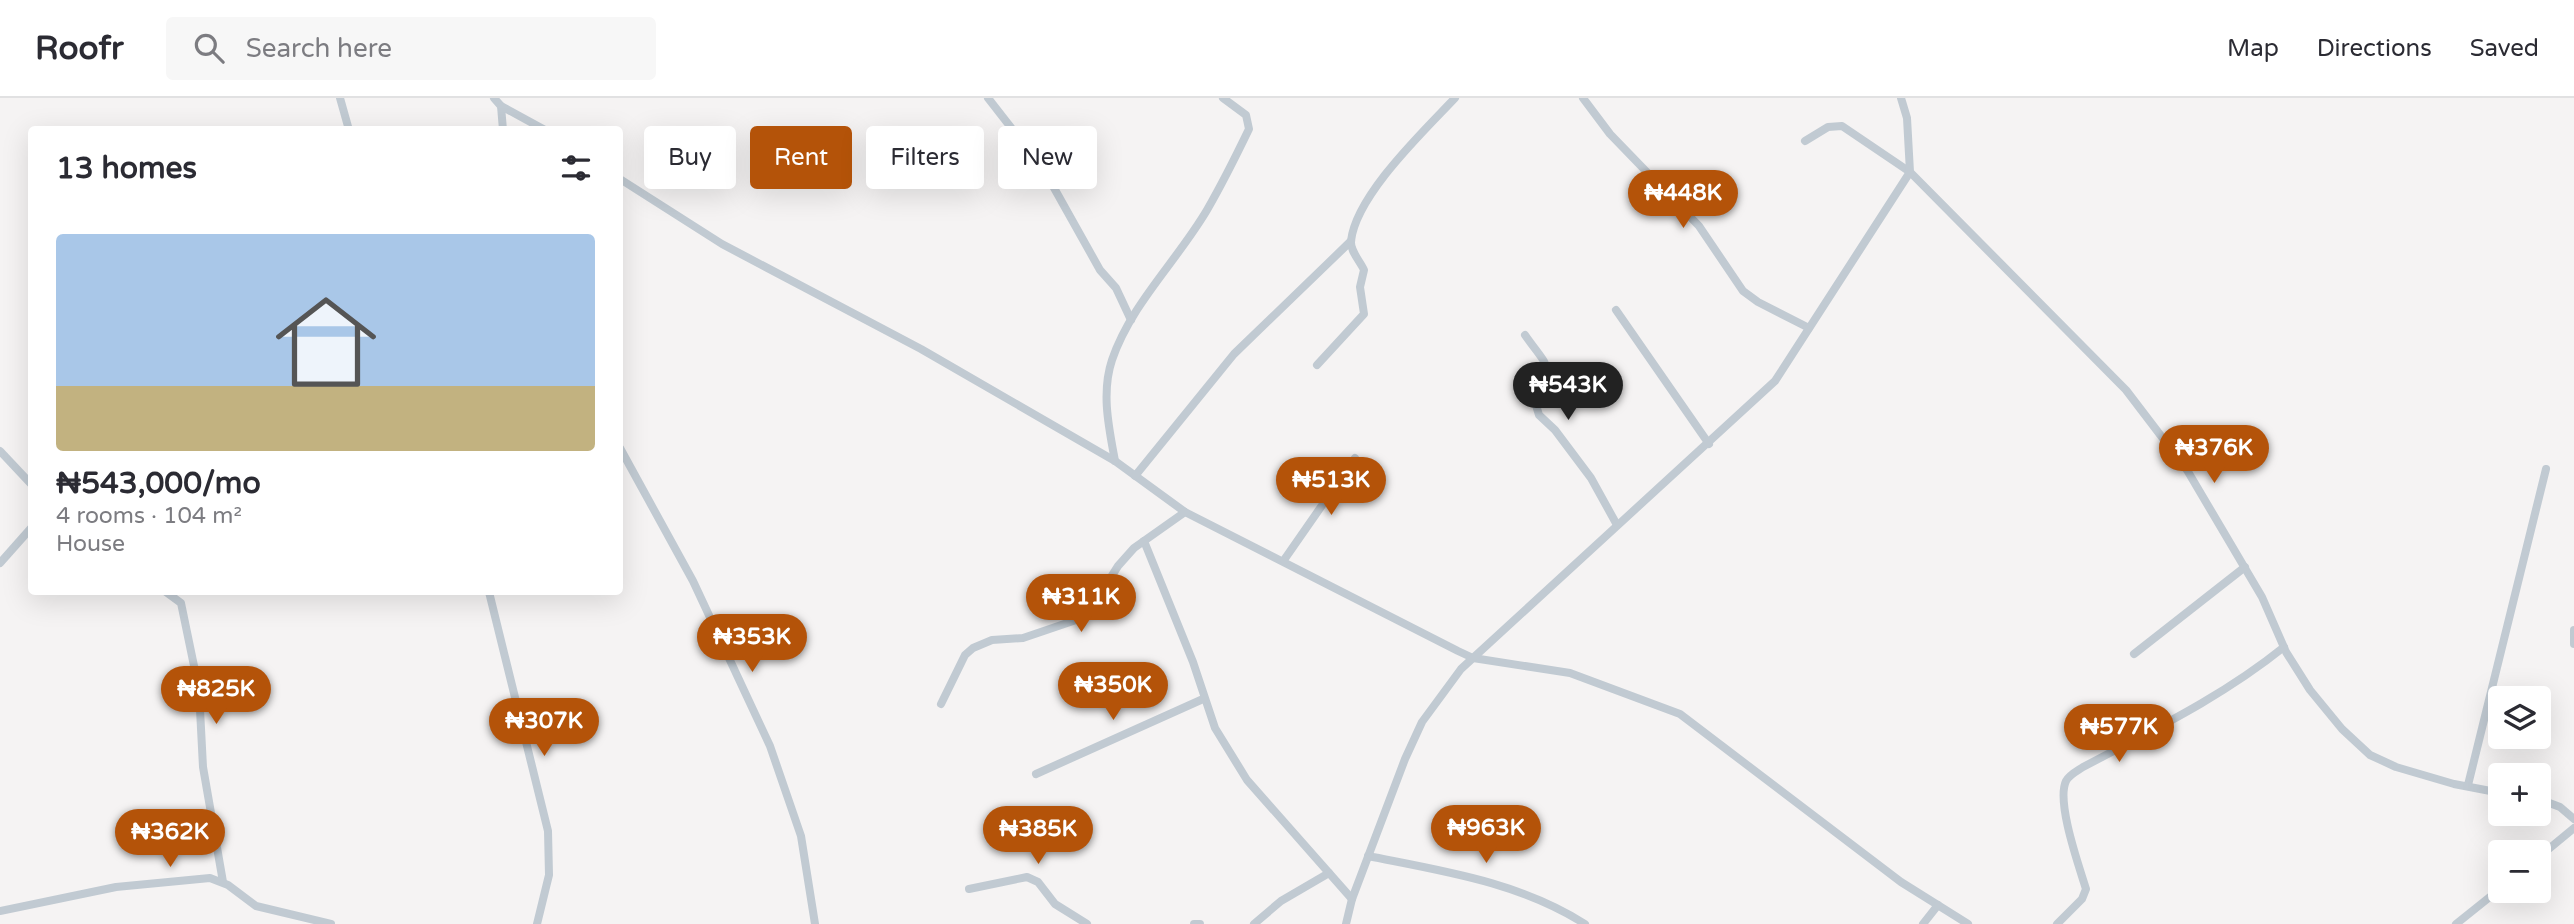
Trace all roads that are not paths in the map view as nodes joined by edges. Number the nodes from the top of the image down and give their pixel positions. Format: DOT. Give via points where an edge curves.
graph roads {
  1 [pos="340,98"];
  2 [pos="494,98"];
  3 [pos="988,98"];
  4 [pos="1223,98"];
  5 [pos="1455,98"];
  6 [pos="1583,98"];
  7 [pos="1902,98"];
  8 [pos="501,106"];
  9 [pos="348,126"];
  10 [pos="503,126"];
  11 [pos="538,126"];
  12 [pos="1805,141"];
  13 [pos="1910,172"];
  14 [pos="623,180"];
  15 [pos="1351,241"];
  16 [pos="1616,310"];
  17 [pos="1131,320"];
  18 [pos="1809,328"];
  19 [pos="1525,335"];
  20 [pos="1317,365"];
  21 [pos="1709,443"];
  22 [pos="0,451"];
  23 [pos="623,454"];
  24 [pos="1355,458"];
  25 [pos="1115,461"];
  26 [pos="2546,469"];
  27 [pos="1135,476"];
  28 [pos="28,481"];
  29 [pos="1185,512"];
  30 [pos="1617,525"];
  31 [pos="28,532"];
  32 [pos="1144,541"];
  33 [pos="1284,560"];
  34 [pos="0,563"];
  35 [pos="2245,567"];
  36 [pos="170,595"];
  37 [pos="490,595"];
  38 [pos="2574,630"];
  39 [pos="2574,644"];
  40 [pos="2284,647"];
  41 [pos="2134,654"];
  42 [pos="1473,658"];
  43 [pos="1203,699"];
  44 [pos="941,704"];
  45 [pos="1036,774"];
  46 [pos="2468,785"];
  47 [pos="2488,790"];
  48 [pos="2551,804"];
  49 [pos="2574,819"];
  50 [pos="2574,828"];
  51 [pos="2551,847"];
  52 [pos="1368,856"];
  53 [pos="1329,873"];
  54 [pos="223,882"];
  55 [pos="970,889"];
  56 [pos="2488,898"];
  57 [pos="1352,899"];
  58 [pos="1938,905"];
  59 [pos="0,911"];
  60 [pos="331,924"];
  61 [pos="537,924"];
  62 [pos="815,924"];
  63 [pos="1087,924"];
  64 [pos="1194,924"];
  65 [pos="1200,924"];
  66 [pos="1254,924"];
  67 [pos="1346,924"];
  68 [pos="1585,924"];
  69 [pos="1923,924"];
  70 [pos="1968,924"];
  71 [pos="2057,924"];
  72 [pos="2456,924"];
  1 -- 9 [label="street"];
  2 -- 8 [label="street"];
  3 -- 17 [label="street" via="1044,170"];
  4 -- 17 [label="street" via="1246,115 1250,129 1207,211"];
  5 -- 15 [label="street" via="1382,178"];
  6 -- 18 [label="street" via="1609,134 1699,226 1743,291"];
  7 -- 13 [label="street"];
  8 -- 10 [label="street"];
  8 -- 11 [label="street"];
  12 -- 13 [label="street" via="1828,127 1842,126"];
  13 -- 18 [label="street"];
  13 -- 35 [label="street" via="2126,390 2187,470"];
  14 -- 25 [label="street" via="722,244 921,349"];
  15 -- 20 [label="street" via="1364,270 1360,287 1364,314"];
  15 -- 27 [label="street" via="1234,355"];
  16 -- 21 [label="street"];
  17 -- 25 [label="street" via="1112,359 1107,382"];
  18 -- 21 [label="street" via="1775,381"];
  19 -- 30 [label="street" via="1548,368 1549,379 1535,402 1539,415 1576,456"];
  21 -- 30 [label="street"];
  22 -- 28 [label="street"];
  23 -- 62 [label="street" via="693,581 770,746 801,836"];
  24 -- 33 [label="street"];
  25 -- 27 [label="street"];
  26 -- 46 [label="street"];
  27 -- 29 [label="street"];
  29 -- 32 [label="street"];
  29 -- 33 [label="street"];
  30 -- 42 [label="street"];
  31 -- 34 [label="street"];
  32 -- 43 [label="street" via="1193,662"];
  32 -- 44 [label="street" via="1076,620 973,648"];
  33 -- 42 [label="street"];
  35 -- 40 [label="street"];
  35 -- 41 [label="street"];
  36 -- 54 [label="street" via="181,603 199,690 203,767"];
  37 -- 61 [label="street" via="548,831 548,875"];
  38 -- 39 [label="street"];
  40 -- 46 [label="street" via="2310,690 2370,755 2396,767"];
  40 -- 71 [label="street" via="2206,704 2083,767 2066,781 2068,819 2086,889"];
  42 -- 52 [label="street" via="1422,722"];
  42 -- 58 [label="street" via="1570,673 1680,715"];
  43 -- 45 [label="street"];
  43 -- 53 [label="street" via="1247,779"];
  46 -- 47 [label="street"];
  48 -- 49 [label="street"];
  50 -- 51 [label="street"];
  52 -- 57 [label="street"];
  52 -- 68 [label="street" via="1483,879 1556,906"];
  53 -- 57 [label="street"];
  53 -- 66 [label="street" via="1281,901"];
  54 -- 59 [label="street" via="210,878 116,887"];
  54 -- 60 [label="street" via="256,906"];
  55 -- 63 [label="street" via="1027,877 1047,891 1055,904"];
  56 -- 72 [label="street"];
  57 -- 67 [label="street"];
  58 -- 69 [label="street"];
  58 -- 70 [label="street"];
  64 -- 65 [label="street"];
}
